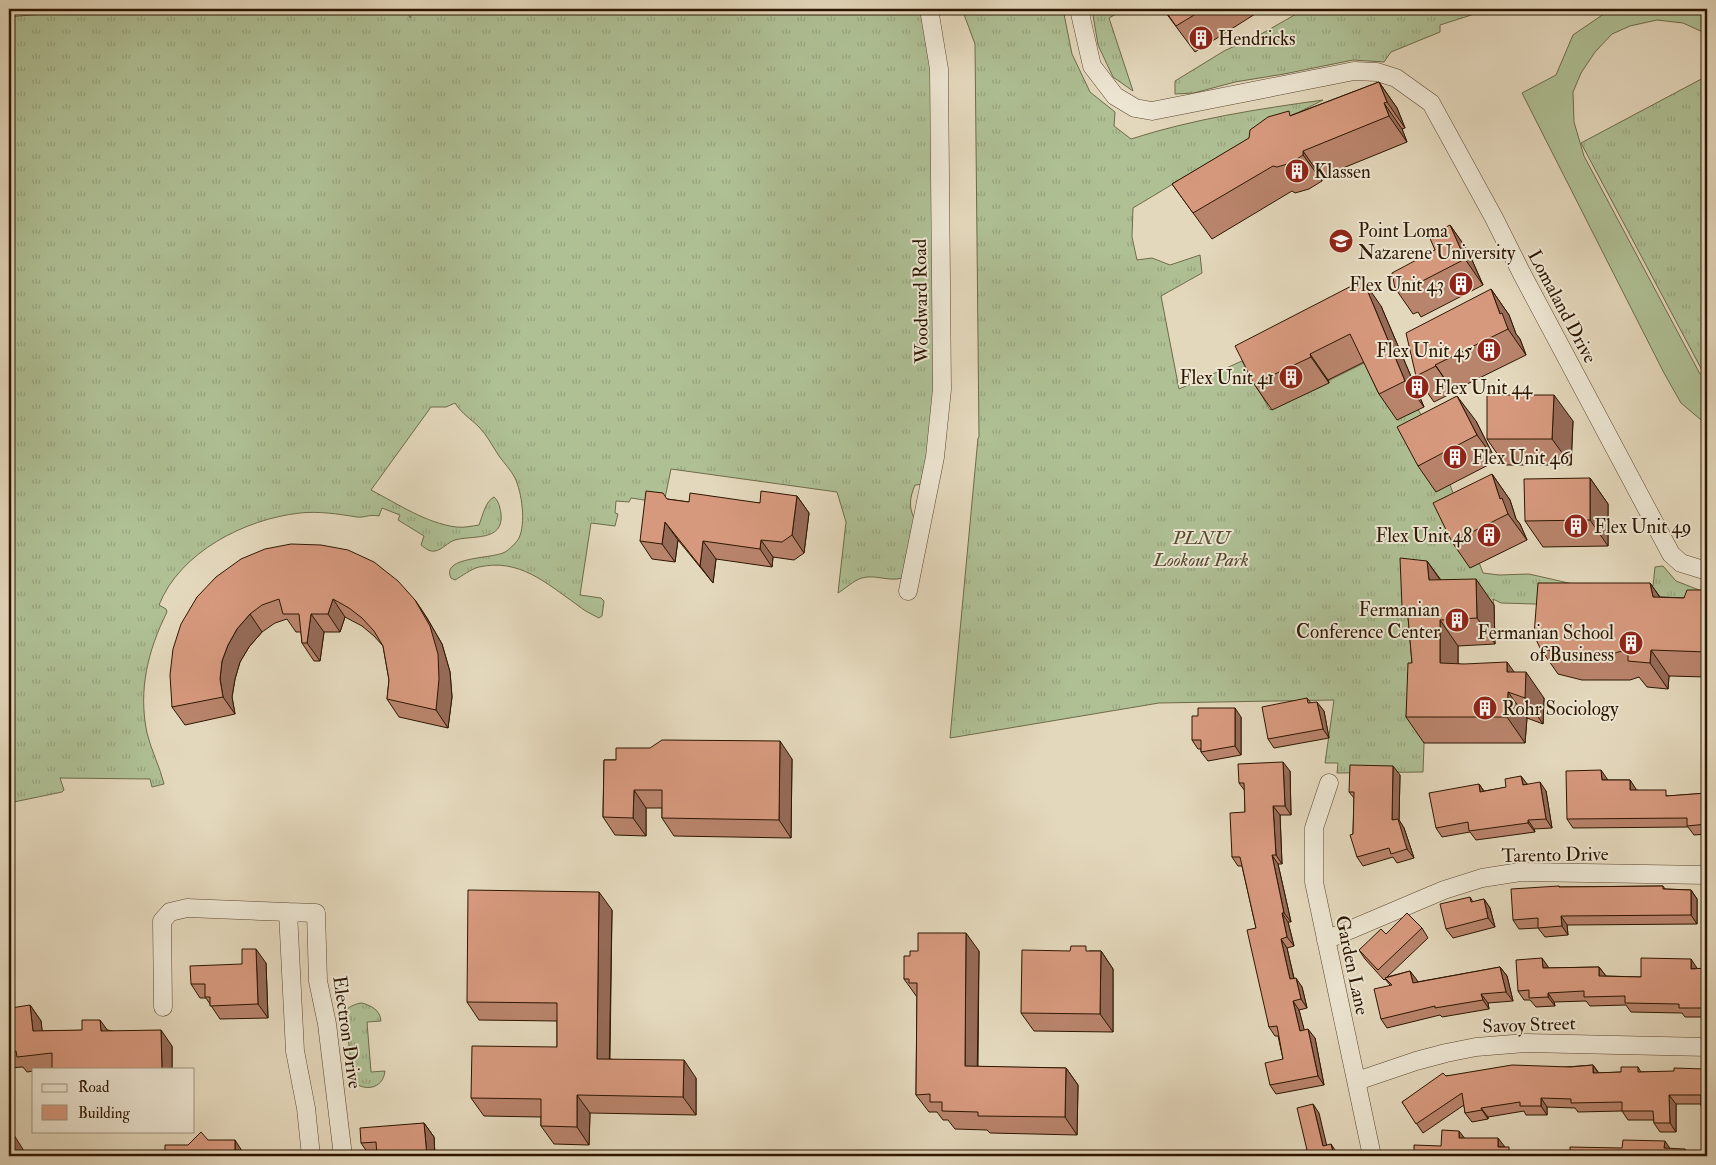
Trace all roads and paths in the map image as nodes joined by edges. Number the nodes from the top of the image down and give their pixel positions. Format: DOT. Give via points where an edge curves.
graph roads {
  1 [pos="929,9"];
  2 [pos="1079,9"];
  3 [pos="1707,571"];
  4 [pos="908,591"];
  5 [pos="1329,783"];
  6 [pos="1707,875"];
  7 [pos="288,912"];
  8 [pos="1326,940"];
  9 [pos="163,1007"];
  10 [pos="1707,1047"];
  11 [pos="1356,1081"];
  12 [pos="311,1156"];
  13 [pos="343,1156"];
  14 [pos="1372,1156"];
  1 -- 4 [label="street, Woodward Road" via="938,69 942,389 935,457"];
  2 -- 3 [label="street, Lomaland Drive" via="1092,66 1115,96 1135,108 1152,111 1354,71 1377,72 1396,78 1431,103 1671,554 1681,563"];
  5 -- 8 [label="street, Garden Lane" via="1314,828 1314,882"];
  6 -- 8 [label="street, Tarento Drive" via="1520,872 1482,878 1444,890"];
  7 -- 9 [label="street" via="187,908 170,912 162,921"];
  7 -- 12 [label="street" via="295,1051"];
  7 -- 13 [label="street, Electron Drive" via="316,912 318,981 327,1024"];
  8 -- 11 [label="street, Garden Lane"];
  10 -- 11 [label="street, Savoy Street" via="1526,1043 1476,1047 1416,1061"];
  11 -- 14 [label="street, Garden Lane"];
}
